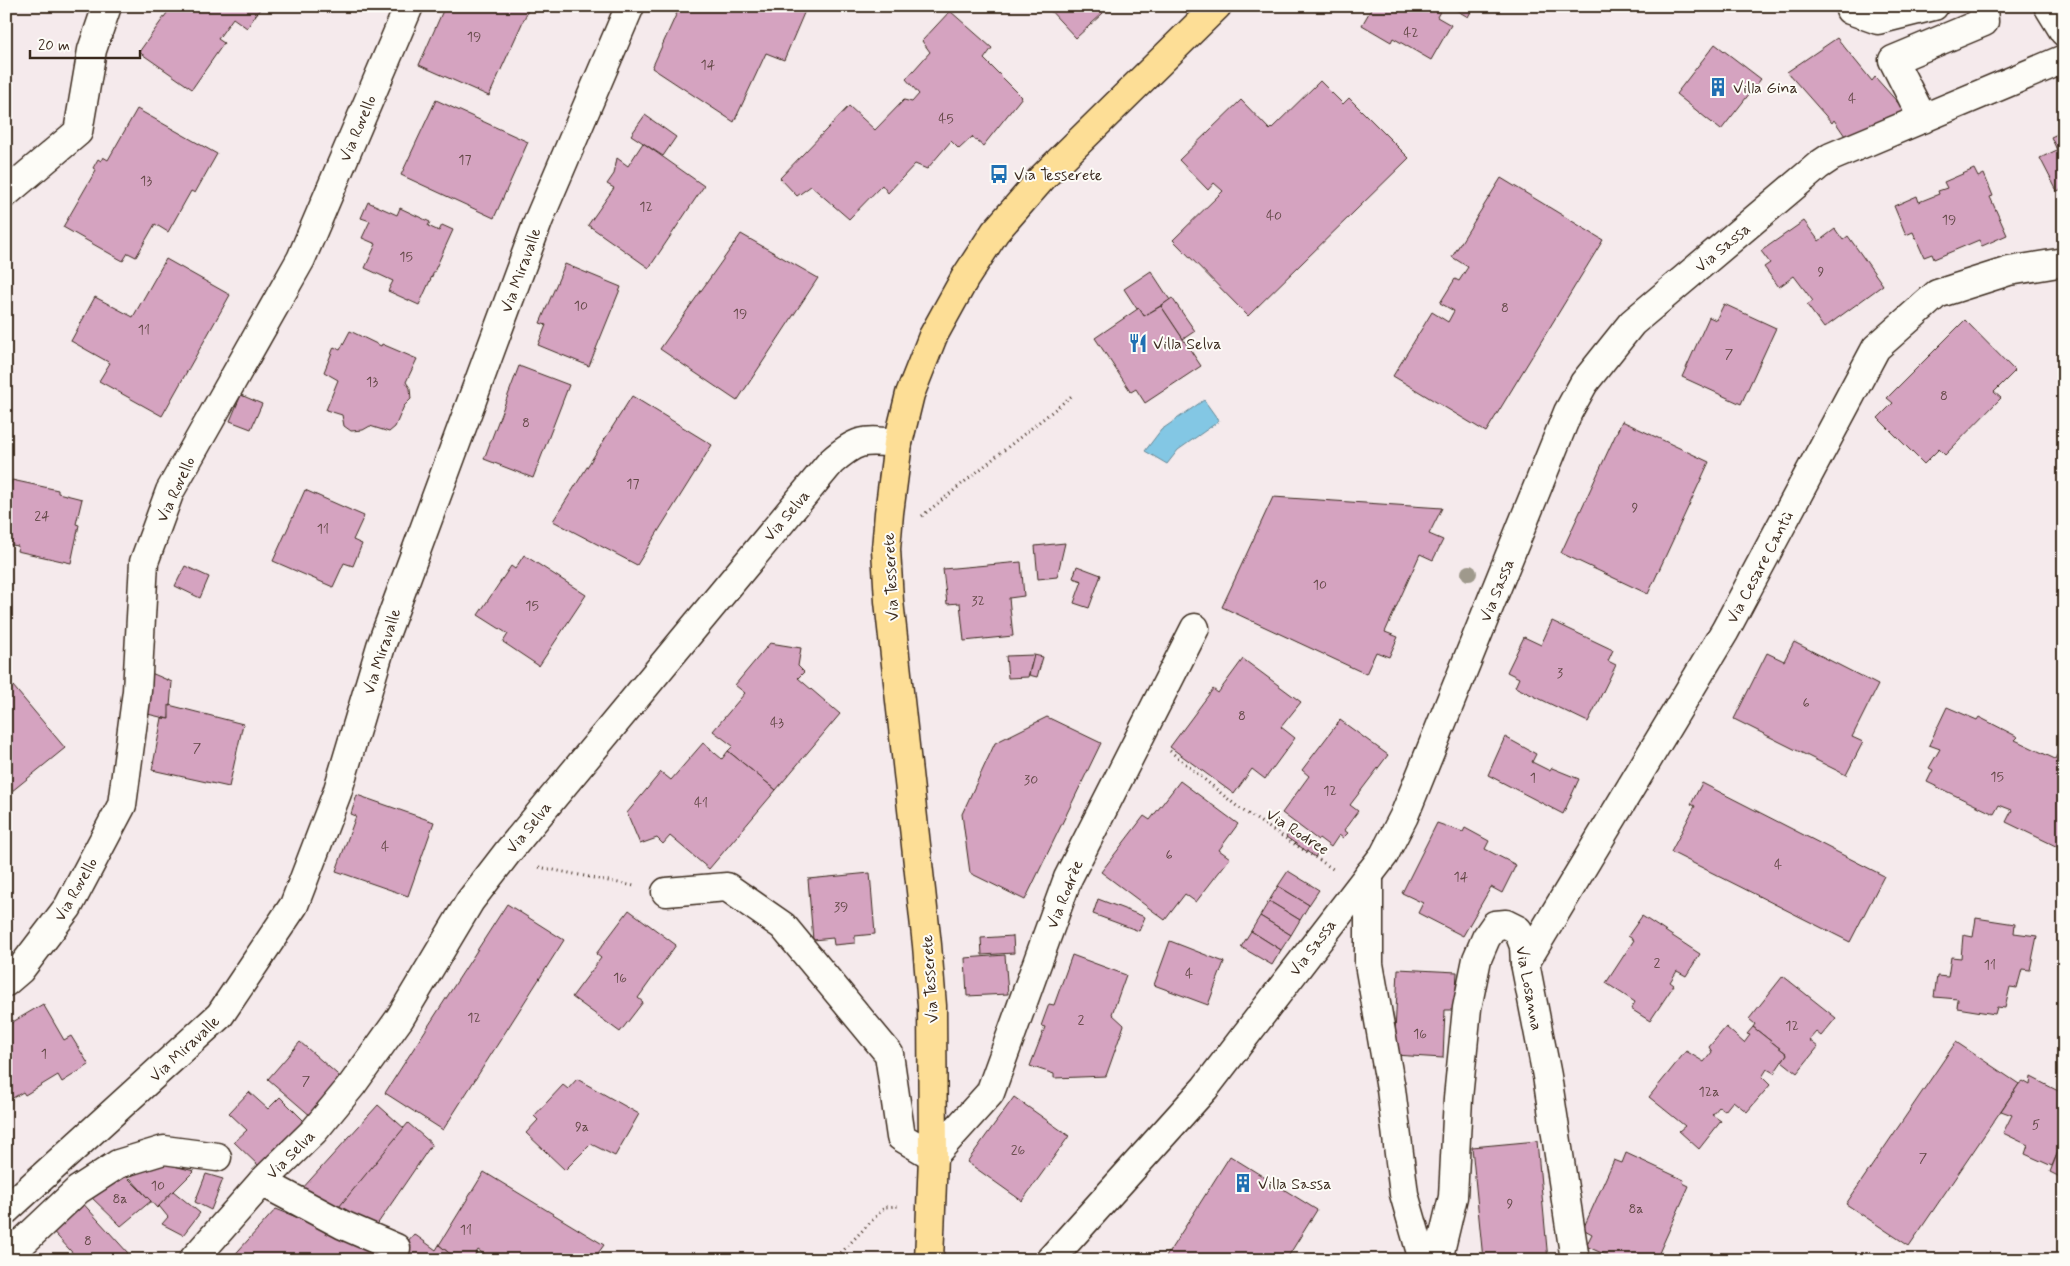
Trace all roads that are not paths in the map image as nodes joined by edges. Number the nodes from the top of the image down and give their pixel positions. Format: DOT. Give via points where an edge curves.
graph roads {
  1 [pos="107,6"];
  2 [pos="409,6"];
  3 [pos="630,6"];
  4 [pos="1217,6"];
  5 [pos="1852,6"];
  6 [pos="1934,6"];
  7 [pos="1983,6"];
  8 [pos="2048,6"];
  9 [pos="2064,32"];
  10 [pos="2064,58"];
  11 [pos="1923,119"];
  12 [pos="6,193"];
  13 [pos="2064,262"];
  14 [pos="898,444"];
  15 [pos="1195,628"];
  16 [pos="1369,874"];
  17 [pos="666,892"];
  18 [pos="1525,963"];
  19 [pos="6,982"];
  20 [pos="933,1156"];
  21 [pos="217,1157"];
  22 [pos="262,1182"];
  23 [pos="6,1210"];
  24 [pos="396,1248"];
  25 [pos="6,1249"];
  26 [pos="193,1260"];
  27 [pos="929,1260"];
  28 [pos="1050,1260"];
  29 [pos="1423,1260"];
  30 [pos="1438,1260"];
  31 [pos="1575,1260"];
  1 -- 12 [label="street" via="92,50 78,132"];
  2 -- 19 [label="street, Via Rovello" via="301,259 170,491 144,562 137,691 122,805 68,907 20,970"];
  3 -- 23 [label="street, Via Miravalle" via="536,229 381,646 337,793 294,905 220,1015"];
  4 -- 14 [label="main road, Via Tesserete" via="1042,177 995,232 964,278 933,336 910,394"];
  5 -- 6 [label="street" via="1850,10 1878,20"];
  7 -- 11 [label="street" via="1984,22 1893,60"];
  8 -- 9 [label="street"];
  10 -- 11 [label="street, Via Sassa"];
  11 -- 16 [label="street, Via Sassa" via="1831,157 1820,165 1632,323 1590,375 1568,412 1404,816 1384,855"];
  13 -- 18 [label="street, Via Cesare Cantù" via="2009,271 1937,294 1876,348 1725,631"];
  14 -- 20 [label="main road, Via Tesserete" via="886,549 927,945 933,1053"];
  14 -- 22 [label="street, Via Selva" via="863,441 849,446 831,462 506,853 470,901 400,1018 352,1085 314,1131"];
  15 -- 20 [label="street, Via Rodrèe" via="1068,878 990,1093"];
  16 -- 28 [label="street, Via Sassa" via="1205,1088"];
  16 -- 29 [label="street" via="1369,964 1391,1088 1404,1194"];
  17 -- 20 [label="street" via="727,887 783,926 889,1054 900,1137"];
  18 -- 30 [label="street, Via Losanna" via="1524,946 1518,930 1506,924 1494,925 1477,959 1467,1008 1453,1198"];
  18 -- 31 [label="street, Via Losanna" via="1547,1076"];
  20 -- 27 [label="main road, Via Tesserete"];
  21 -- 25 [label="street" via="164,1150 118,1164 78,1190 22,1242"];
  22 -- 24 [label="street" via="343,1225"];
  22 -- 26 [label="street, Via Selva"];
}
